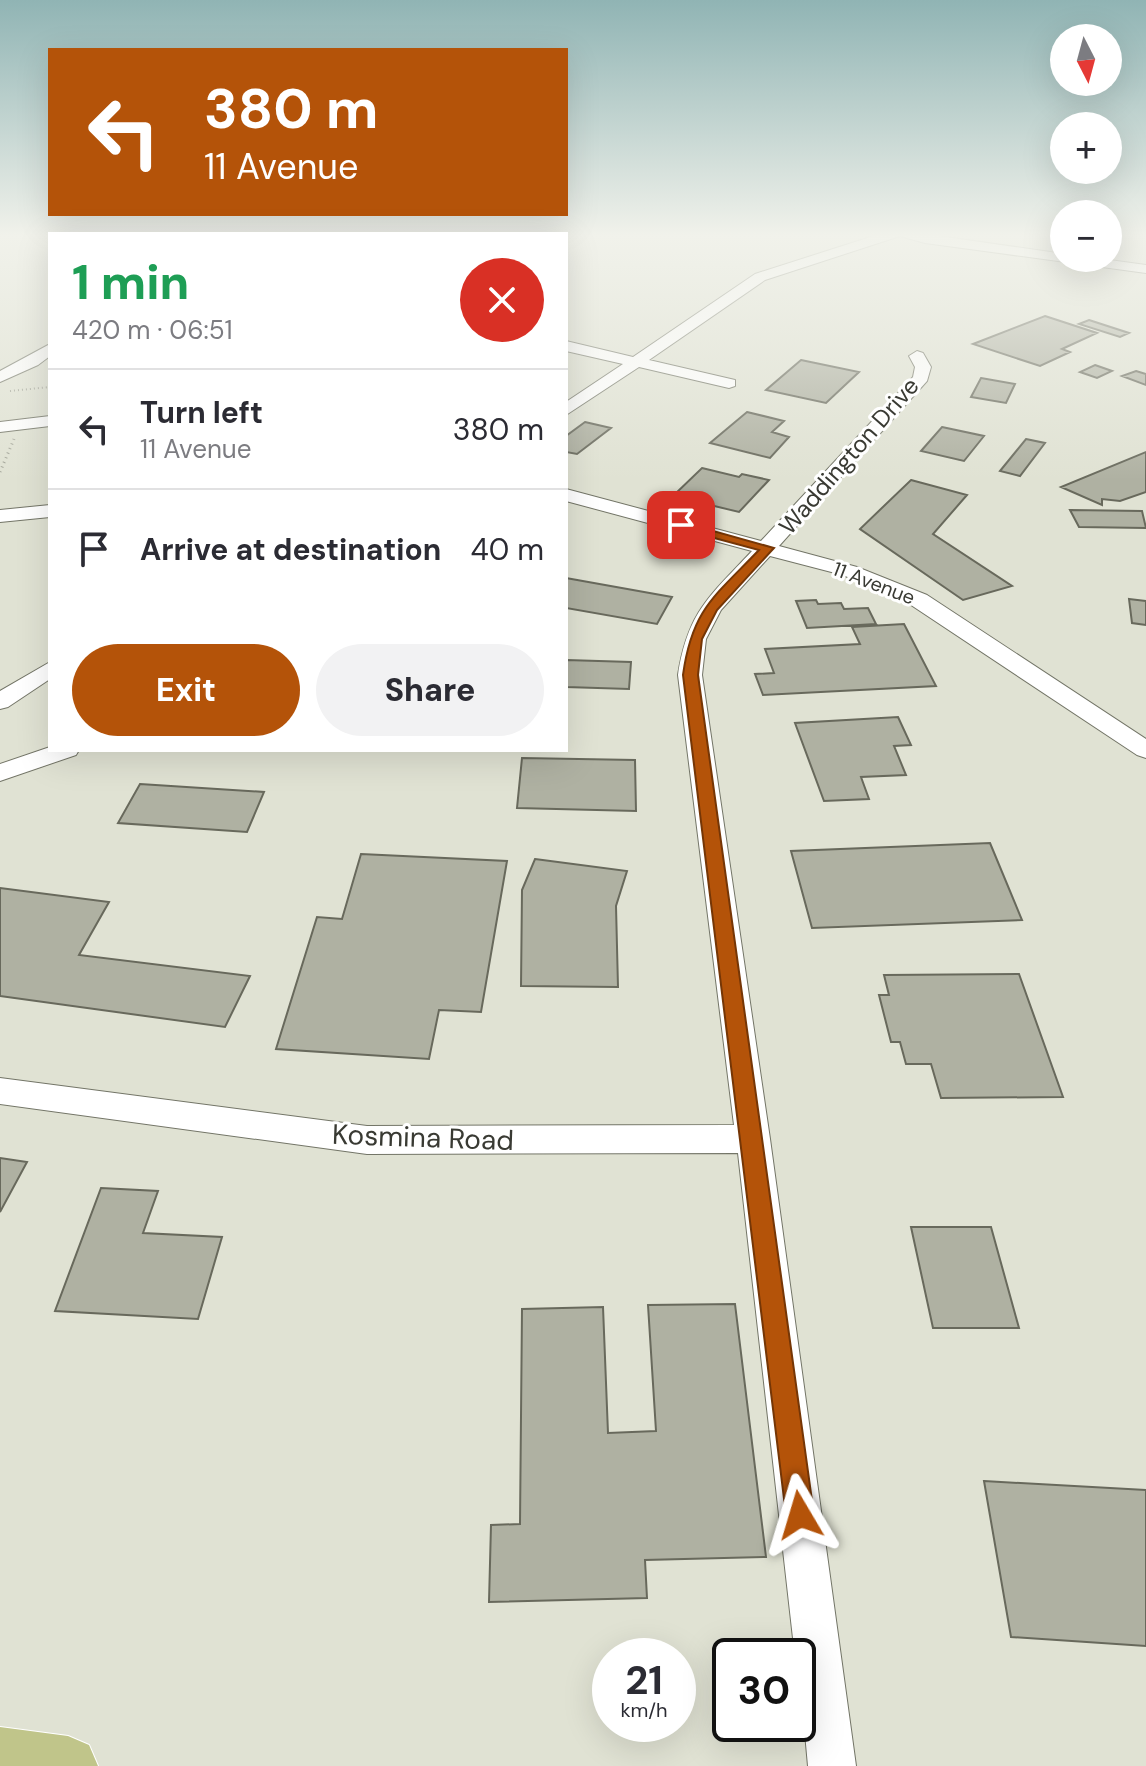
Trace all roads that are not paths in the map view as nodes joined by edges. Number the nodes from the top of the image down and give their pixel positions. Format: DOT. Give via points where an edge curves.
graph roads {
  1 [pos="702,315"];
  2 [pos="568,346"];
  3 [pos="48,350"];
  4 [pos="917,356"];
  5 [pos="634,360"];
  6 [pos="0,377"];
  7 [pos="729,383"];
  8 [pos="568,386"];
  9 [pos="590,392"];
  10 [pos="568,408"];
  11 [pos="48,421"];
  12 [pos="6,427"];
  13 [pos="568,496"];
  14 [pos="48,511"];
  15 [pos="0,516"];
  16 [pos="768,548"];
  17 [pos="48,670"];
  18 [pos="0,702"];
  19 [pos="1146,750"];
  20 [pos="61,752"];
  21 [pos="0,773"];
  22 [pos="0,1091"];
  23 [pos="753,1139"];
  24 [pos="0,1756"];
  25 [pos="68,1766"];
  26 [pos="832,1766"];
  1 -- 5 [label="street"];
  2 -- 5 [label="street"];
  3 -- 6 [label="street"];
  4 -- 16 [label="street, Waddington Drive" via="921,378"];
  5 -- 7 [label="street"];
  5 -- 9 [label="street"];
  8 -- 9 [label="street"];
  9 -- 10 [label="street"];
  11 -- 12 [label="street"];
  13 -- 16 [label="street, 11 Avenue"];
  14 -- 15 [label="street"];
  16 -- 19 [label="street, 11 Avenue" via="850,571 919,600"];
  16 -- 23 [label="street, Waddington Drive" via="711,608 695,639 690,675"];
  17 -- 18 [label="street"];
  20 -- 21 [label="street"];
  22 -- 23 [label="street, Kosmina Road" via="367,1140"];
  23 -- 26 [label="street, Waddington Drive"];
  24 -- 25 [label="main road"];
}
